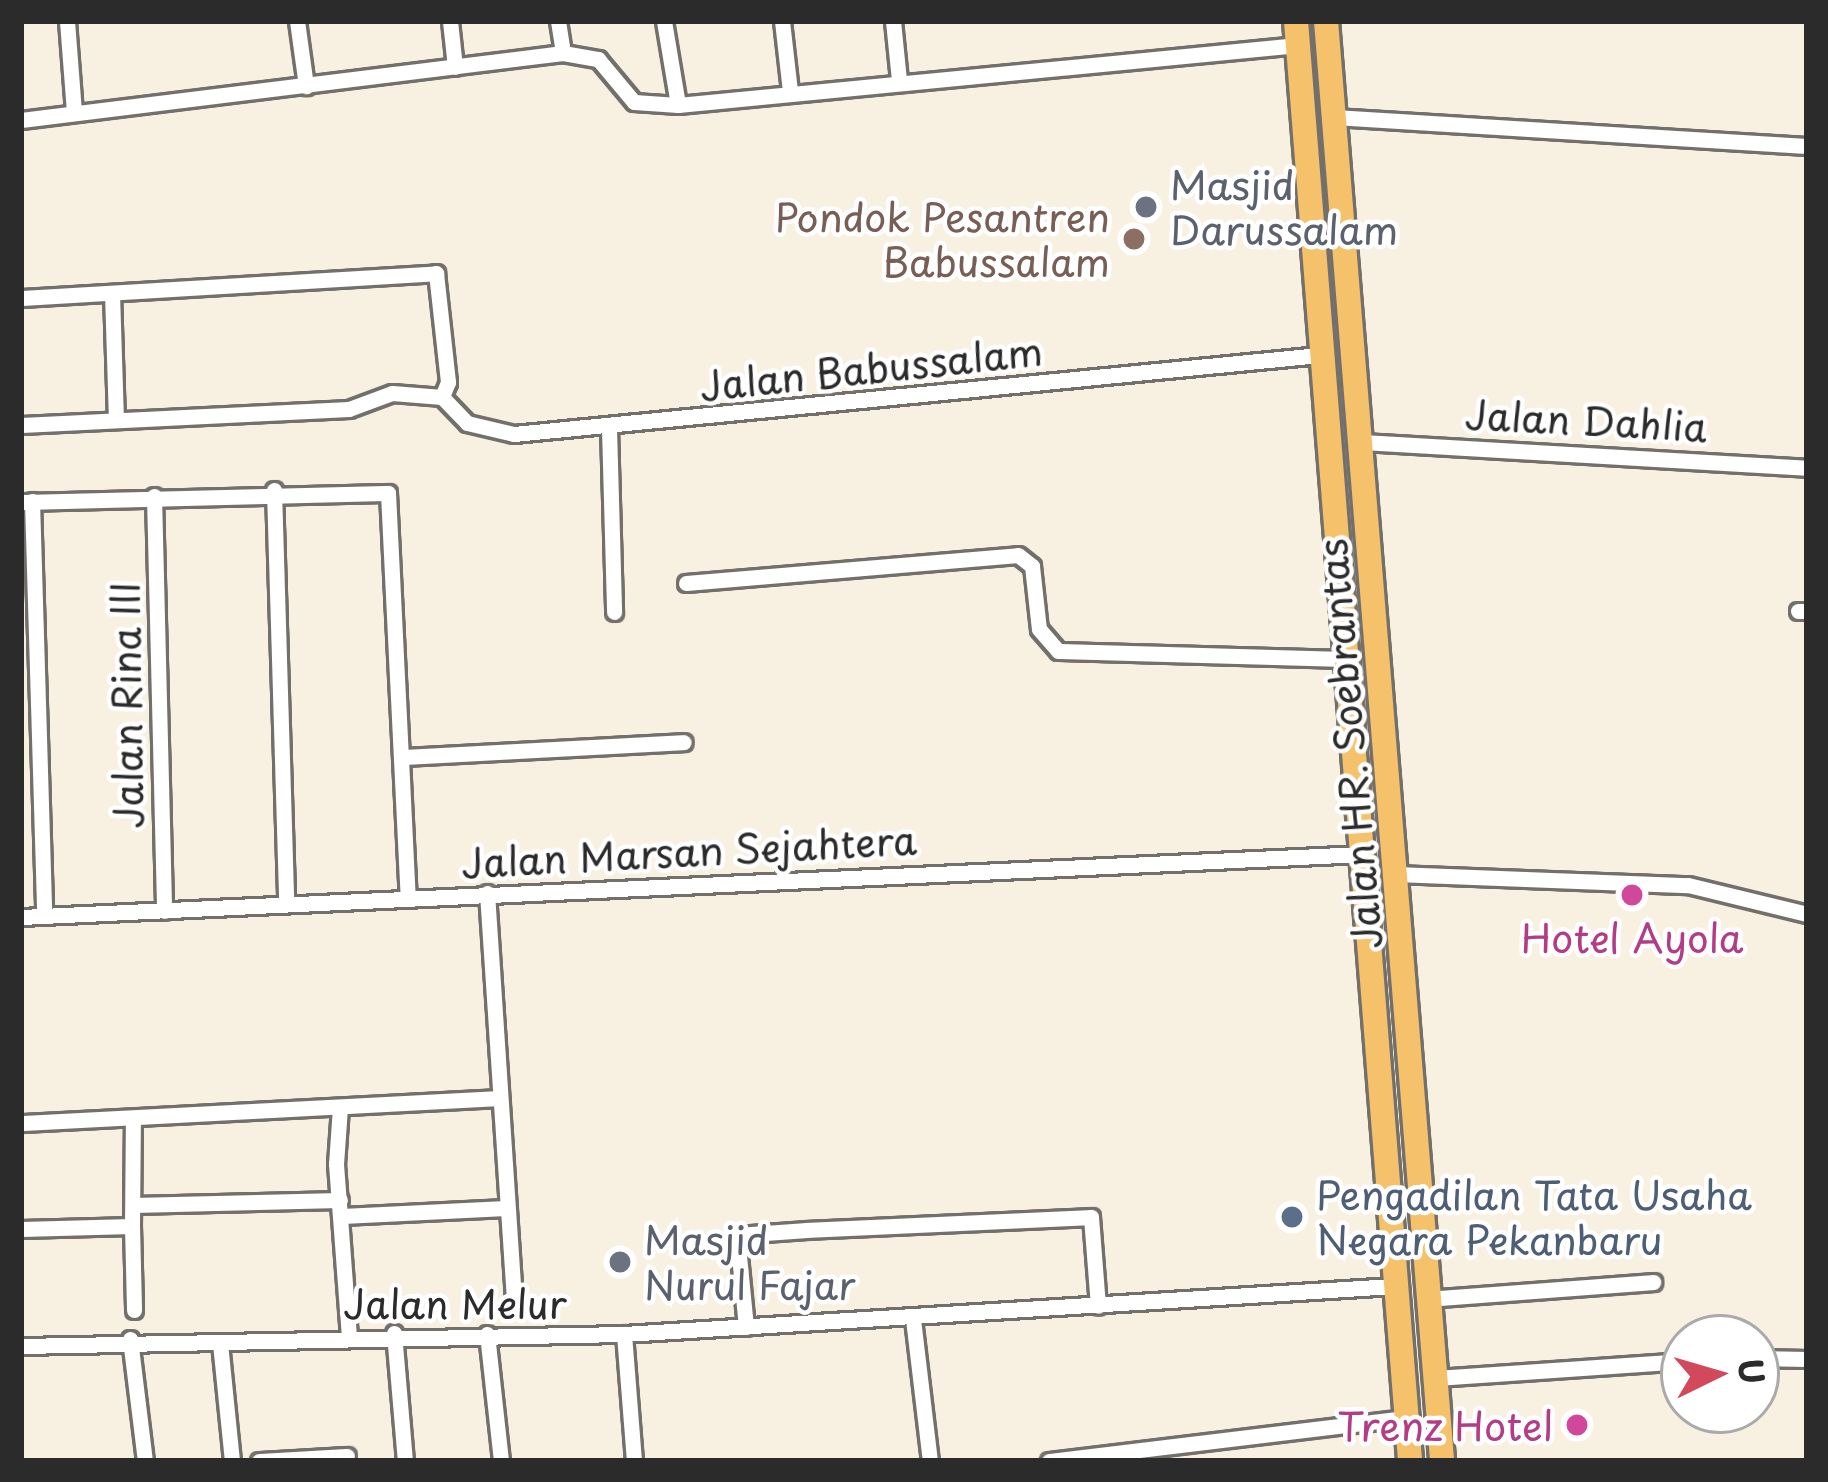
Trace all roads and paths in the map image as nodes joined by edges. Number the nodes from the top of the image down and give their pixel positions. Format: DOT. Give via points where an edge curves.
graph roads {
  1 [pos="67,21"];
  2 [pos="297,21"];
  3 [pos="450,21"];
  4 [pos="558,21"];
  5 [pos="664,21"];
  6 [pos="782,21"];
  7 [pos="893,21"];
  8 [pos="1326,21"];
  9 [pos="1297,33"];
  10 [pos="563,53"];
  11 [pos="455,67"];
  12 [pos="899,80"];
  13 [pos="306,86"];
  14 [pos="790,91"];
  15 [pos="678,105"];
  16 [pos="74,113"];
  17 [pos="1334,117"];
  18 [pos="21,120"];
  19 [pos="1807,146"];
  20 [pos="112,293"];
  21 [pos="21,298"];
  22 [pos="1319,355"];
  23 [pos="442,397"];
  24 [pos="116,419"];
  25 [pos="21,425"];
  26 [pos="610,428"];
  27 [pos="1361,442"];
  28 [pos="1328,446"];
  29 [pos="1807,468"];
  30 [pos="274,490"];
  31 [pos="154,496"];
  32 [pos="26,502"];
  33 [pos="1367,525"];
  34 [pos="1334,526"];
  35 [pos="686,583"];
  36 [pos="614,612"];
  37 [pos="1346,658"];
  38 [pos="684,742"];
  39 [pos="403,758"];
  40 [pos="1360,854"];
  41 [pos="1395,874"];
  42 [pos="487,893"];
  43 [pos="408,896"];
  44 [pos="286,904"];
  45 [pos="164,911"];
  46 [pos="1807,914"];
  47 [pos="44,916"];
  48 [pos="21,917"];
  49 [pos="497,1098"];
  50 [pos="340,1107"];
  51 [pos="133,1120"];
  52 [pos="21,1124"];
  53 [pos="133,1205"];
  54 [pos="341,1208"];
  55 [pos="506,1208"];
  56 [pos="132,1226"];
  57 [pos="21,1229"];
  58 [pos="1653,1282"];
  59 [pos="1393,1286"];
  60 [pos="1427,1299"];
  61 [pos="1098,1306"];
  62 [pos="134,1310"];
  63 [pos="515,1310"];
  64 [pos="914,1319"];
  65 [pos="746,1328"];
  66 [pos="394,1333"];
  67 [pos="487,1334"];
  68 [pos="624,1334"];
  69 [pos="349,1335"];
  70 [pos="130,1339"];
  71 [pos="220,1342"];
  72 [pos="21,1346"];
  73 [pos="1660,1363"];
  74 [pos="1436,1378"];
  75 [pos="1406,1418"];
  76 [pos="347,1456"];
  77 [pos="145,1461"];
  78 [pos="232,1461"];
  79 [pos="260,1461"];
  80 [pos="405,1461"];
  81 [pos="501,1461"];
  82 [pos="634,1461"];
  83 [pos="930,1461"];
  84 [pos="1049,1461"];
  85 [pos="1410,1461"];
  86 [pos="1442,1461"];
  1 -- 16 [label="street"];
  2 -- 13 [label="street"];
  3 -- 11 [label="street"];
  4 -- 10 [label="street"];
  5 -- 15 [label="street"];
  6 -- 14 [label="street"];
  7 -- 12 [label="street"];
  8 -- 17 [label="main road, Jalan HR. Soebrantas"];
  9 -- 12 [label="street"];
  9 -- 22 [label="main road, Jalan HR. Soebrantas"];
  10 -- 11 [label="street"];
  10 -- 15 [label="street" via="598,59 634,101"];
  11 -- 13 [label="street"];
  12 -- 14 [label="street"];
  13 -- 16 [label="street"];
  14 -- 15 [label="street"];
  16 -- 18 [label="street"];
  17 -- 19 [label="street"];
  17 -- 27 [label="main road, Jalan HR. Soebrantas"];
  20 -- 21 [label="street"];
  20 -- 23 [label="street" via="436,273 448,382"];
  20 -- 24 [label="street"];
  22 -- 26 [label="street, Jalan Babussalam"];
  22 -- 28 [label="main road, Jalan HR. Soebrantas"];
  23 -- 24 [label="street" via="404,392 349,409"];
  23 -- 26 [label="street, Jalan Babussalam" via="467,423 493,431"];
  24 -- 25 [label="street"];
  26 -- 36 [label="street"];
  27 -- 28 [label="main road"];
  27 -- 29 [label="street, Jalan Dahlia"];
  27 -- 33 [label="main road, Jalan HR. Soebrantas"];
  28 -- 34 [label="main road, Jalan HR. Soebrantas"];
  30 -- 31 [label="street"];
  30 -- 39 [label="street" via="383,490"];
  30 -- 44 [label="street"];
  31 -- 32 [label="street"];
  31 -- 45 [label="street, Jalan Rina III"];
  32 -- 47 [label="street"];
  33 -- 34 [label="main road"];
  33 -- 41 [label="main road, Jalan HR. Soebrantas"];
  34 -- 37 [label="main road, Jalan HR. Soebrantas"];
  35 -- 37 [label="street" via="1018,555 1032,566 1040,629 1058,651"];
  37 -- 40 [label="main road, Jalan HR. Soebrantas"];
  38 -- 39 [label="street"];
  39 -- 43 [label="street"];
  40 -- 42 [label="street, Jalan Marsan Sejahtera"];
  40 -- 59 [label="main road, Jalan HR. Soebrantas"];
  41 -- 46 [label="street" via="1688,885"];
  41 -- 60 [label="main road, Jalan HR. Soebrantas"];
  42 -- 43 [label="street, Jalan Marsan Sejahtera"];
  42 -- 49 [label="street"];
  43 -- 44 [label="street, Jalan Marsan Sejahtera"];
  44 -- 45 [label="street, Jalan Marsan Sejahtera"];
  45 -- 47 [label="street, Jalan Marsan Sejahtera"];
  47 -- 48 [label="street, Jalan Marsan Sejahtera"];
  49 -- 50 [label="street"];
  49 -- 55 [label="street"];
  50 -- 51 [label="street"];
  50 -- 54 [label="street"];
  51 -- 52 [label="street"];
  51 -- 53 [label="street"];
  53 -- 54 [label="street"];
  53 -- 56 [label="street"];
  54 -- 55 [label="street"];
  54 -- 69 [label="street"];
  55 -- 63 [label="street"];
  56 -- 57 [label="street"];
  56 -- 62 [label="street"];
  58 -- 60 [label="street"];
  59 -- 61 [label="street, Jalan Melur"];
  59 -- 75 [label="main road, Jalan HR. Soebrantas"];
  60 -- 74 [label="main road, Jalan HR. Soebrantas"];
  61 -- 64 [label="street, Jalan Melur"];
  61 -- 65 [label="street" via="1091,1217 792,1231 737,1235"];
  64 -- 65 [label="street, Jalan Melur"];
  64 -- 83 [label="street"];
  65 -- 68 [label="street, Jalan Melur"];
  66 -- 67 [label="street, Jalan Melur"];
  66 -- 69 [label="street, Jalan Melur"];
  66 -- 80 [label="street"];
  67 -- 68 [label="street, Jalan Melur"];
  67 -- 81 [label="street"];
  68 -- 82 [label="street"];
  69 -- 71 [label="street, Jalan Melur"];
  70 -- 71 [label="street, Jalan Melur"];
  70 -- 72 [label="street, Jalan Melur"];
  70 -- 77 [label="street"];
  71 -- 78 [label="street"];
  73 -- 74 [label="street"];
  74 -- 86 [label="main road, Jalan HR. Soebrantas"];
  75 -- 84 [label="street"];
  75 -- 85 [label="main road, Jalan HR. Soebrantas"];
  76 -- 79 [label="street"];
}
